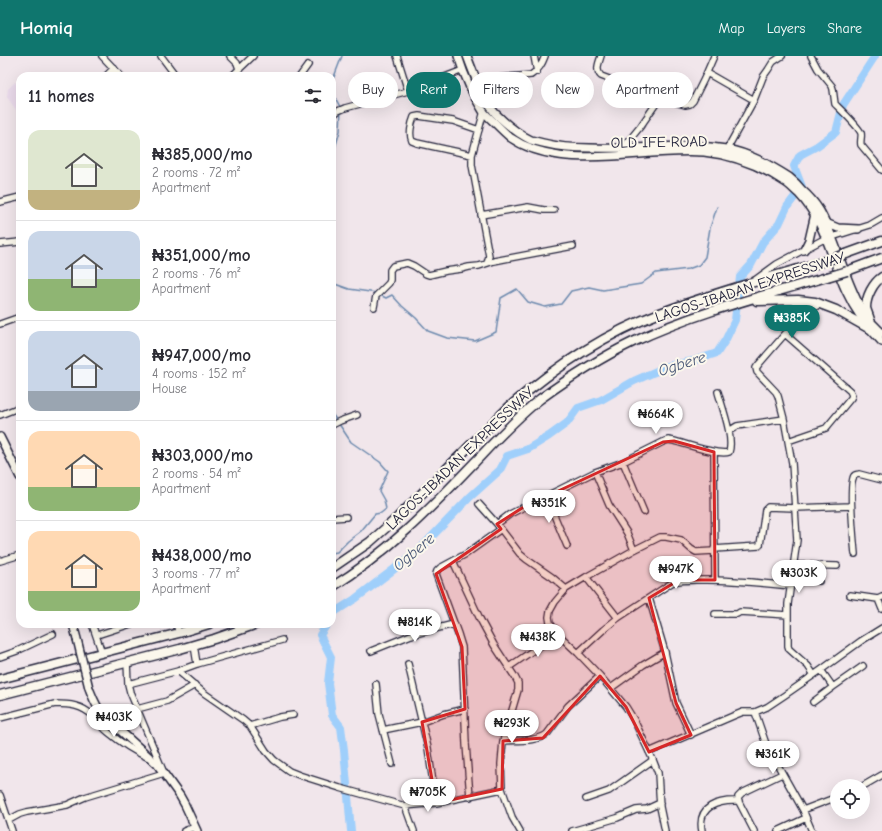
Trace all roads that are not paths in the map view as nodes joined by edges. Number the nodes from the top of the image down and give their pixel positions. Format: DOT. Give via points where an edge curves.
graph roads {
  1 [pos="102,56"];
  2 [pos="161,56"];
  3 [pos="230,56"];
  4 [pos="253,56"];
  5 [pos="397,56"];
  6 [pos="458,56"];
  7 [pos="467,56"];
  8 [pos="534,56"];
  9 [pos="545,56"];
  10 [pos="601,56"];
  11 [pos="714,56"];
  12 [pos="811,56"];
  13 [pos="779,57"];
  14 [pos="308,65"];
  15 [pos="114,68"];
  16 [pos="239,69"];
  17 [pos="463,70"];
  18 [pos="110,72"];
  19 [pos="118,72"];
  20 [pos="173,72"];
  21 [pos="236,72"];
  22 [pos="303,72"];
  23 [pos="458,72"];
  24 [pos="474,72"];
  25 [pos="537,72"];
  26 [pos="707,73"];
  27 [pos="533,74"];
  28 [pos="602,76"];
  29 [pos="406,85"];
  30 [pos="406,92"];
  31 [pos="754,100"];
  32 [pos="693,101"];
  33 [pos="492,108"];
  34 [pos="653,108"];
  35 [pos="484,111"];
  36 [pos="336,113"];
  37 [pos="479,130"];
  38 [pos="622,149"];
  39 [pos="727,149"];
  40 [pos="611,152"];
  41 [pos="472,156"];
  42 [pos="882,170"];
  43 [pos="793,184"];
  44 [pos="805,197"];
  45 [pos="16,198"];
  46 [pos="0,202"];
  47 [pos="554,210"];
  48 [pos="815,214"];
  49 [pos="481,215"];
  50 [pos="882,218"];
  51 [pos="826,223"];
  52 [pos="858,229"];
  53 [pos="829,238"];
  54 [pos="882,241"];
  55 [pos="16,242"];
  56 [pos="0,244"];
  57 [pos="572,246"];
  58 [pos="804,250"];
  59 [pos="489,256"];
  60 [pos="882,258"];
  61 [pos="494,261"];
  62 [pos="487,263"];
  63 [pos="882,277"];
  64 [pos="750,283"];
  65 [pos="744,302"];
  66 [pos="822,304"];
  67 [pos="374,307"];
  68 [pos="16,318"];
  69 [pos="0,324"];
  70 [pos="869,324"];
  71 [pos="786,334"];
  72 [pos="882,334"];
  73 [pos="882,342"];
  74 [pos="718,392"];
  75 [pos="16,409"];
  76 [pos="0,415"];
  77 [pos="357,415"];
  78 [pos="784,420"];
  79 [pos="336,423"];
  80 [pos="729,431"];
  81 [pos="0,437"];
  82 [pos="788,440"];
  83 [pos="714,452"];
  84 [pos="623,462"];
  85 [pos="16,469"];
  86 [pos="594,472"];
  87 [pos="882,480"];
  88 [pos="546,496"];
  89 [pos="479,504"];
  90 [pos="851,506"];
  91 [pos="795,508"];
  92 [pos="644,512"];
  93 [pos="336,518"];
  94 [pos="346,518"];
  95 [pos="497,524"];
  96 [pos="501,529"];
  97 [pos="567,546"];
  98 [pos="634,550"];
  99 [pos="714,550"];
  100 [pos="855,554"];
  101 [pos="16,556"];
  102 [pos="0,561"];
  103 [pos="453,561"];
  104 [pos="336,565"];
  105 [pos="794,565"];
  106 [pos="818,566"];
  107 [pos="837,566"];
  108 [pos="586,576"];
  109 [pos="715,580"];
  110 [pos="820,581"];
  111 [pos="336,584"];
  112 [pos="791,586"];
  113 [pos="566,589"];
  114 [pos="850,595"];
  115 [pos="649,598"];
  116 [pos="880,598"];
  117 [pos="882,609"];
  118 [pos="715,614"];
  119 [pos="788,615"];
  120 [pos="618,618"];
  121 [pos="454,624"];
  122 [pos="74,628"];
  123 [pos="94,628"];
  124 [pos="117,628"];
  125 [pos="177,628"];
  126 [pos="196,628"];
  127 [pos="245,628"];
  128 [pos="882,628"];
  129 [pos="179,633"];
  130 [pos="53,634"];
  131 [pos="97,634"];
  132 [pos="560,636"];
  133 [pos="282,640"];
  134 [pos="194,645"];
  135 [pos="371,651"];
  136 [pos="665,652"];
  137 [pos="102,653"];
  138 [pos="578,653"];
  139 [pos="0,657"];
  140 [pos="127,662"];
  141 [pos="197,664"];
  142 [pos="408,664"];
  143 [pos="864,666"];
  144 [pos="509,667"];
  145 [pos="822,670"];
  146 [pos="178,671"];
  147 [pos="814,675"];
  148 [pos="600,676"];
  149 [pos="0,679"];
  150 [pos="128,684"];
  151 [pos="376,684"];
  152 [pos="195,685"];
  153 [pos="833,687"];
  154 [pos="611,688"];
  155 [pos="0,695"];
  156 [pos="813,702"];
  157 [pos="137,709"];
  158 [pos="465,709"];
  159 [pos="755,712"];
  160 [pos="293,715"];
  161 [pos="0,718"];
  162 [pos="422,722"];
  163 [pos="250,726"];
  164 [pos="383,730"];
  165 [pos="691,735"];
  166 [pos="503,741"];
  167 [pos="649,752"];
  168 [pos="153,760"];
  169 [pos="653,760"];
  170 [pos="392,764"];
  171 [pos="164,774"];
  172 [pos="782,774"];
  173 [pos="882,775"];
  174 [pos="870,782"];
  175 [pos="502,789"];
  176 [pos="0,795"];
  177 [pos="470,796"];
  178 [pos="586,799"];
  179 [pos="830,800"];
  180 [pos="739,801"];
  181 [pos="660,803"];
  182 [pos="436,804"];
  183 [pos="405,806"];
  184 [pos="803,810"];
  185 [pos="806,818"];
  186 [pos="9,820"];
  187 [pos="196,829"];
  188 [pos="12,831"];
  189 [pos="184,831"];
  190 [pos="414,831"];
  191 [pos="520,831"];
  192 [pos="572,831"];
  193 [pos="665,831"];
  194 [pos="702,831"];
  195 [pos="754,831"];
  196 [pos="778,831"];
  197 [pos="812,831"];
  1 -- 15 [label="street"];
  2 -- 20 [label="street"];
  3 -- 16 [label="street"];
  4 -- 16 [label="street"];
  5 -- 29 [label="street"];
  6 -- 17 [label="main road, OLD IFE ROAD"];
  7 -- 24 [label="main road, OLD IFE ROAD"];
  8 -- 25 [label="street"];
  9 -- 25 [label="street"];
  10 -- 28 [label="street" via="597,69"];
  11 -- 26 [label="street"];
  12 -- 42 [label="street" via="832,86 834,104 861,133 861,145"];
  13 -- 31 [label="street" via="763,77"];
  14 -- 22 [label="street"];
  15 -- 18 [label="street"];
  15 -- 19 [label="street"];
  16 -- 21 [label="street"];
  17 -- 23 [label="street"];
  17 -- 35 [label="main road, OLD IFE ROAD"];
  25 -- 27 [label="street"];
  26 -- 31 [label="street"];
  26 -- 32 [label="street"];
  30 -- 36 [label="street"];
  31 -- 39 [label="street"];
  33 -- 40 [label="main road, OLD IFE ROAD" via="523,136 532,140 554,146"];
  34 -- 38 [label="street"];
  35 -- 37 [label="street"];
  35 -- 40 [label="main road, OLD IFE ROAD" via="511,138 531,148 555,155 571,156"];
  37 -- 41 [label="street"];
  37 -- 41 [label="street" via="453,121 419,116 412,120 412,141"];
  38 -- 39 [label="main road, OLD IFE ROAD" via="690,146"];
  38 -- 40 [label="main road, OLD IFE ROAD"];
  39 -- 43 [label="main road, OLD IFE ROAD" via="763,162"];
  40 -- 43 [label="main road, OLD IFE ROAD" via="705,152 738,159"];
  41 -- 49 [label="street"];
  43 -- 44 [label="main road, OLD IFE ROAD"];
  44 -- 48 [label="main road, OLD IFE ROAD"];
  44 -- 51 [label="main road, OLD IFE ROAD" via="820,211"];
  45 -- 46 [label="street"];
  47 -- 49 [label="street" via="528,207"];
  48 -- 53 [label="main road, OLD IFE ROAD"];
  48 -- 58 [label="main road"];
  49 -- 59 [label="street"];
  50 -- 52 [label="street"];
  51 -- 52 [label="main road" via="838,228"];
  51 -- 53 [label="main road, OLD IFE ROAD"];
  52 -- 53 [label="street"];
  53 -- 58 [label="street"];
  53 -- 70 [label="main road, OLD IFE ROAD" via="856,312"];
  54 -- 64 [label="highway, LAGOS-IBADAN EXPRESSWAY, bridge"];
  55 -- 56 [label="street"];
  57 -- 61 [label="street"];
  58 -- 64 [label="street" via="777,264"];
  59 -- 61 [label="street"];
  59 -- 62 [label="street"];
  60 -- 65 [label="highway, LAGOS-IBADAN EXPRESSWAY, bridge"];
  61 -- 62 [label="street"];
  62 -- 67 [label="street" via="429,275 407,263 393,266 390,270 389,283 376,296"];
  63 -- 70 [label="highway" via="873,285 866,306"];
  64 -- 104 [label="highway, LAGOS-IBADAN EXPRESSWAY" via="659,313 619,331 569,360 509,407 370,542"];
  65 -- 66 [label="highway" via="809,301"];
  65 -- 111 [label="highway, LAGOS-IBADAN EXPRESSWAY" via="684,321 638,340 608,355 564,383 517,420 415,523 368,563"];
  66 -- 70 [label="highway"];
  66 -- 71 [label="street" via="814,308"];
  68 -- 69 [label="street"];
  70 -- 72 [label="main road, OLD IFE ROAD"];
  70 -- 73 [label="main road, OLD IFE ROAD"];
  71 -- 78 [label="street" via="756,368 760,376 776,392"];
  71 -- 82 [label="street" via="852,395 826,428"];
  74 -- 80 [label="street"];
  75 -- 76 [label="street"];
  77 -- 79 [label="street"];
  78 -- 80 [label="street" via="737,426"];
  78 -- 82 [label="street"];
  80 -- 83 [label="street" via="729,452"];
  81 -- 85 [label="main road"];
  82 -- 91 [label="street"];
  83 -- 84 [label="street" via="668,440"];
  83 -- 99 [label="street"];
  84 -- 86 [label="street"];
  84 -- 92 [label="street"];
  86 -- 88 [label="street"];
  86 -- 98 [label="street" via="609,506 627,533"];
  87 -- 90 [label="street" via="859,474 853,477"];
  88 -- 95 [label="street"];
  88 -- 97 [label="street"];
  89 -- 95 [label="street"];
  90 -- 91 [label="street"];
  90 -- 100 [label="street"];
  91 -- 99 [label="street" via="768,507 765,510 759,546"];
  91 -- 105 [label="street"];
  93 -- 94 [label="street"];
  95 -- 96 [label="street"];
  96 -- 103 [label="street"];
  96 -- 113 [label="street" via="523,556"];
  98 -- 99 [label="street" via="663,536 681,540 696,552"];
  98 -- 108 [label="street"];
  99 -- 109 [label="street"];
  101 -- 102 [label="street"];
  103 -- 121 [label="street" via="440,568 436,574"];
  103 -- 144 [label="street" via="480,619"];
  105 -- 106 [label="street"];
  105 -- 112 [label="street"];
  106 -- 107 [label="street"];
  106 -- 110 [label="street"];
  108 -- 113 [label="street"];
  108 -- 120 [label="street"];
  109 -- 112 [label="street"];
  109 -- 115 [label="street" via="679,580"];
  112 -- 119 [label="street"];
  113 -- 132 [label="street" via="555,602 549,616 550,623"];
  114 -- 116 [label="street"];
  115 -- 120 [label="street"];
  115 -- 136 [label="street"];
  116 -- 117 [label="street"];
  118 -- 119 [label="street" via="740,612"];
  119 -- 147 [label="street" via="789,649"];
  120 -- 138 [label="street"];
  121 -- 135 [label="street" via="411,635"];
  121 -- 158 [label="street" via="462,647"];
  122 -- 168 [label="main road, bridge" via="89,688 98,708"];
  123 -- 131 [label="street"];
  124 -- 131 [label="street"];
  125 -- 129 [label="street"];
  126 -- 129 [label="highway"];
  127 -- 134 [label="highway"];
  128 -- 145 [label="street" via="861,640"];
  129 -- 137 [label="highway"];
  130 -- 139 [label="street" via="17,652"];
  131 -- 137 [label="street"];
  132 -- 138 [label="street"];
  132 -- 144 [label="street" via="538,647"];
  133 -- 141 [label="street"];
  134 -- 140 [label="highway"];
  134 -- 141 [label="street"];
  136 -- 154 [label="street"];
  136 -- 165 [label="street" via="676,703"];
  137 -- 149 [label="highway"];
  138 -- 148 [label="street"];
  140 -- 150 [label="street"];
  140 -- 155 [label="highway"];
  141 -- 146 [label="street"];
  142 -- 162 [label="street"];
  143 -- 153 [label="street"];
  144 -- 166 [label="street" via="518,683 518,690"];
  145 -- 147 [label="street"];
  145 -- 153 [label="street"];
  146 -- 150 [label="street"];
  146 -- 152 [label="street"];
  147 -- 159 [label="street" via="767,707"];
  148 -- 154 [label="street"];
  148 -- 166 [label="street" via="568,706 543,738"];
  150 -- 157 [label="street"];
  151 -- 164 [label="street"];
  152 -- 157 [label="street" via="167,700"];
  152 -- 163 [label="street"];
  153 -- 156 [label="street"];
  154 -- 167 [label="street" via="634,720"];
  157 -- 171 [label="street"];
  158 -- 162 [label="street"];
  158 -- 177 [label="street"];
  159 -- 165 [label="street" via="743,712"];
  159 -- 172 [label="street" via="766,744"];
  160 -- 163 [label="street"];
  161 -- 168 [label="street" via="55,704 76,705 91,714 107,732 136,752"];
  162 -- 164 [label="street"];
  162 -- 182 [label="street"];
  163 -- 183 [label="street" via="266,751 280,766 289,771"];
  164 -- 170 [label="street"];
  165 -- 167 [label="street"];
  166 -- 175 [label="street"];
  167 -- 169 [label="street"];
  168 -- 171 [label="main road"];
  169 -- 178 [label="street" via="609,791"];
  169 -- 181 [label="street" via="658,773"];
  171 -- 186 [label="street" via="66,805 20,814"];
  171 -- 187 [label="main road" via="180,796"];
  172 -- 180 [label="street" via="742,793 738,797"];
  172 -- 184 [label="street"];
  173 -- 174 [label="street"];
  175 -- 177 [label="street"];
  175 -- 191 [label="street"];
  176 -- 186 [label="street"];
  177 -- 182 [label="street"];
  179 -- 184 [label="street"];
  180 -- 194 [label="street" via="729,800 708,807 701,819"];
  180 -- 195 [label="street"];
  181 -- 192 [label="street"];
  181 -- 193 [label="street"];
  182 -- 183 [label="street"];
  183 -- 190 [label="street"];
  184 -- 185 [label="street"];
  185 -- 196 [label="street"];
  185 -- 197 [label="street"];
  186 -- 188 [label="street"];
  187 -- 189 [label="street"];
}
